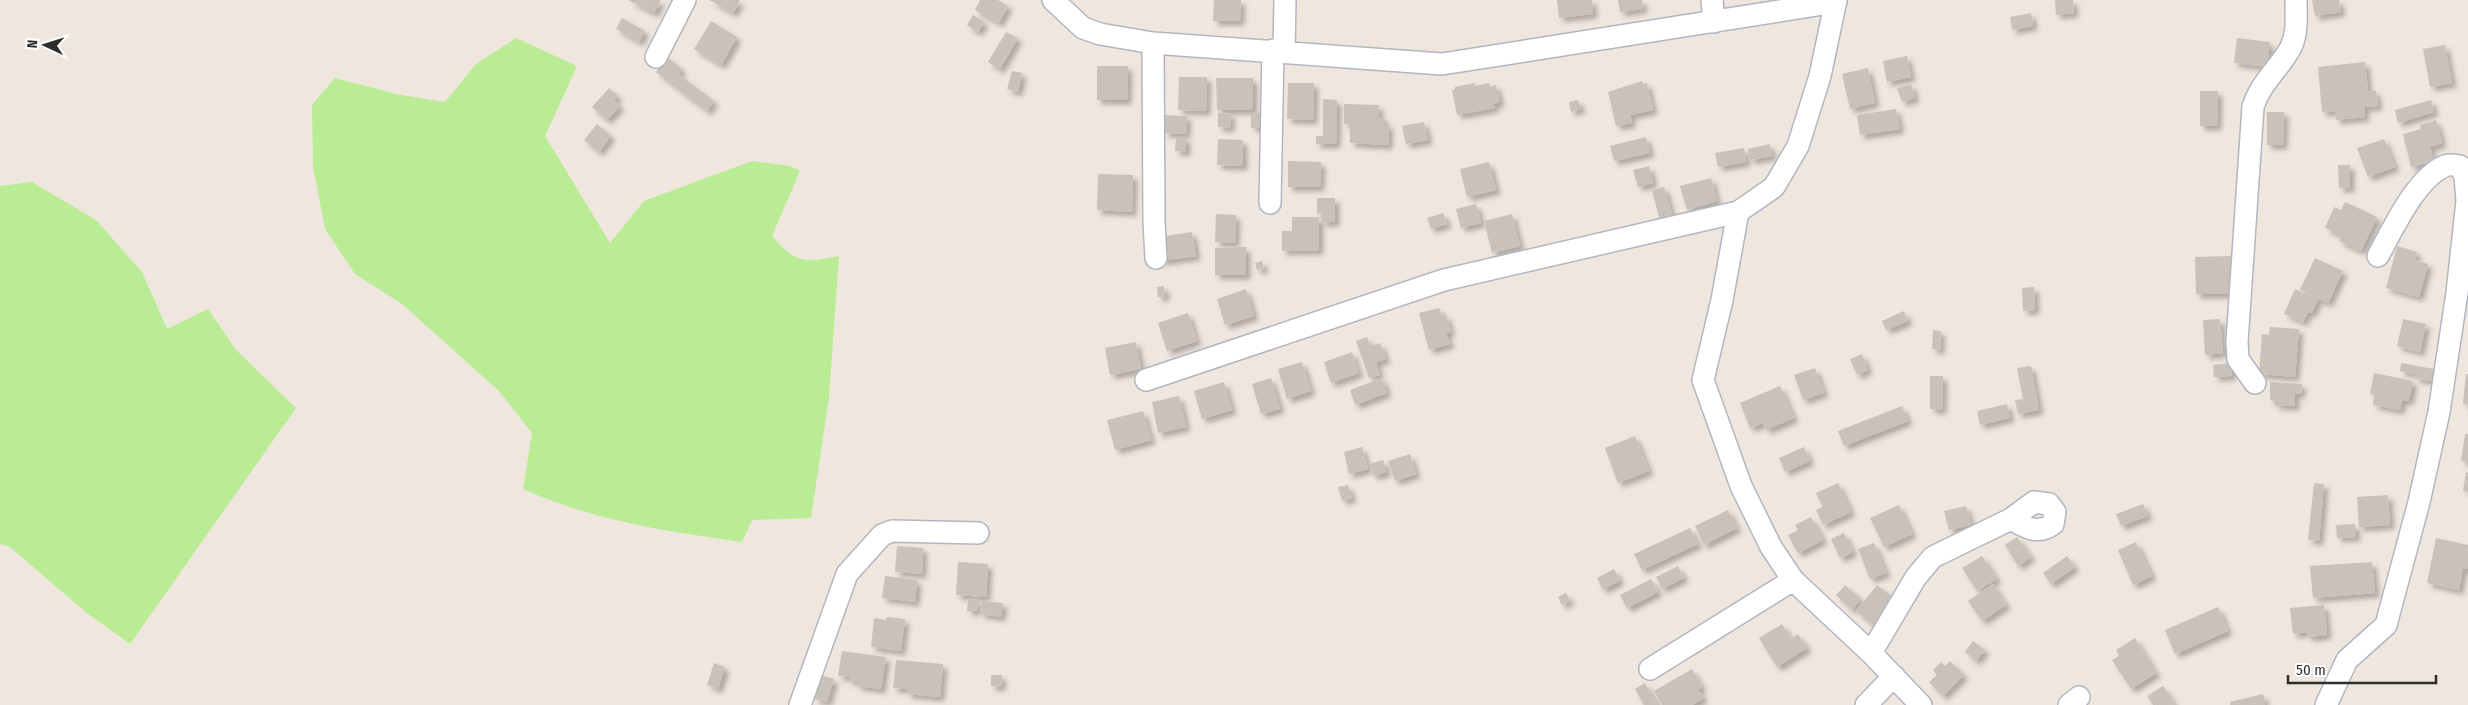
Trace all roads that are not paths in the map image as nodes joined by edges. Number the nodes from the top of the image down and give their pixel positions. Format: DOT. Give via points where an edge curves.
graph roads {
  1 [pos="685,0"];
  2 [pos="1053,0"];
  3 [pos="1285,0"];
  4 [pos="1712,0"];
  5 [pos="2296,0"];
  6 [pos="1836,1"];
  7 [pos="1714,22"];
  8 [pos="1153,42"];
  9 [pos="1278,50"];
  10 [pos="656,57"];
  11 [pos="1270,204"];
  12 [pos="1738,212"];
  13 [pos="2378,256"];
  14 [pos="1156,258"];
  15 [pos="1146,380"];
  16 [pos="2255,383"];
  17 [pos="2011,519"];
  18 [pos="978,533"];
  19 [pos="1793,580"];
  20 [pos="1871,653"];
  21 [pos="1650,668"];
  22 [pos="1894,676"];
  23 [pos="800,705"];
  24 [pos="1866,705"];
  25 [pos="1921,705"];
  26 [pos="2326,705"];
  1 -- 10 [label="street"];
  2 -- 8 [label="street" via="1083,28 1100,34"];
  3 -- 9 [label="street"];
  4 -- 7 [label="street"];
  5 -- 16 [label="street" via="2296,30 2291,47 2264,83 2254,107 2237,342 2238,359"];
  6 -- 7 [label="street"];
  6 -- 12 [label="street" via="1820,76 1798,146 1774,188"];
  7 -- 9 [label="street" via="1442,64"];
  8 -- 9 [label="street"];
  8 -- 14 [label="street"];
  9 -- 11 [label="street"];
  12 -- 15 [label="street" via="1444,280"];
  12 -- 19 [label="street" via="1703,380 1741,486 1771,548"];
  13 -- 26 [label="street" via="2401,214 2429,176 2447,165 2460,166 2465,176 2467,201 2458,284 2440,412 2419,502 2386,625 2347,660"];
  17 -- 20 [label="street" via="1933,557 1916,577"];
  18 -- 23 [label="street" via="892,531 882,535 847,574"];
  19 -- 20 [label="street"];
  19 -- 21 [label="street"];
  20 -- 22 [label="street"];
  22 -- 24 [label="street"];
  22 -- 25 [label="street"];
}
